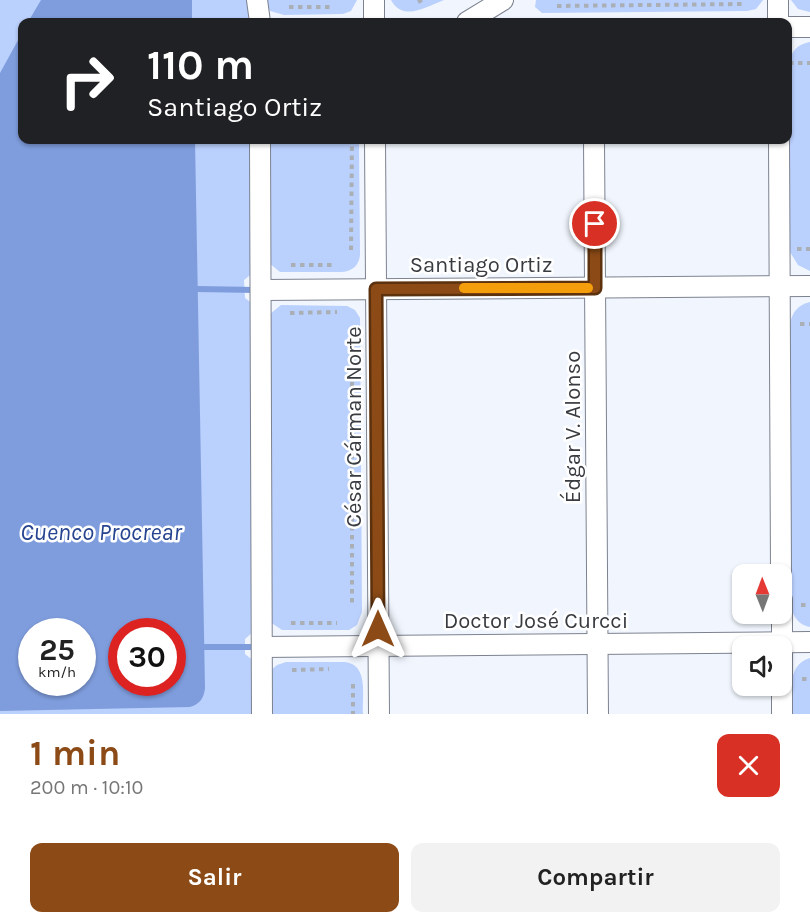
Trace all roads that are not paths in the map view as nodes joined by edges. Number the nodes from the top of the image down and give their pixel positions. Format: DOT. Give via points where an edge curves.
graph roads {
  1 [pos="257,0"];
  2 [pos="374,0"];
  3 [pos="503,0"];
  4 [pos="778,0"];
  5 [pos="259,18"];
  6 [pos="374,18"];
  7 [pos="473,18"];
  8 [pos="778,18"];
  9 [pos="792,27"];
  10 [pos="810,27"];
  11 [pos="260,144"];
  12 [pos="375,144"];
  13 [pos="594,144"];
  14 [pos="779,144"];
  15 [pos="780,286"];
  16 [pos="810,286"];
  17 [pos="595,288"];
  18 [pos="376,289"];
  19 [pos="261,290"];
  20 [pos="781,564"];
  21 [pos="792,642"];
  22 [pos="810,642"];
  23 [pos="732,643"];
  24 [pos="597,644"];
  25 [pos="378,646"];
  26 [pos="262,647"];
  27 [pos="782,696"];
  28 [pos="262,714"];
  29 [pos="379,714"];
  30 [pos="598,714"];
  31 [pos="782,714"];
  1 -- 5 [label="street"];
  2 -- 6 [label="street"];
  3 -- 7 [label="street"];
  4 -- 8 [label="street"];
  9 -- 10 [label="street"];
  11 -- 19 [label="street"];
  12 -- 18 [label="street, César Cárman Norte"];
  13 -- 17 [label="street, Édgar V. Alonso"];
  14 -- 15 [label="street"];
  15 -- 16 [label="street, Santiago Ortiz"];
  15 -- 17 [label="street, Santiago Ortiz"];
  15 -- 20 [label="street"];
  17 -- 18 [label="street, Santiago Ortiz"];
  17 -- 24 [label="street, Édgar V. Alonso"];
  18 -- 19 [label="street, Santiago Ortiz"];
  18 -- 25 [label="street, César Cárman Norte"];
  19 -- 26 [label="street"];
  21 -- 22 [label="street, Doctor José Curcci"];
  23 -- 24 [label="street, Doctor José Curcci"];
  24 -- 25 [label="street, Doctor José Curcci"];
  24 -- 30 [label="street, Édgar V. Alonso"];
  25 -- 26 [label="street, Doctor José Curcci"];
  25 -- 29 [label="street, César Cárman Norte"];
  26 -- 28 [label="street"];
  27 -- 31 [label="street"];
}
